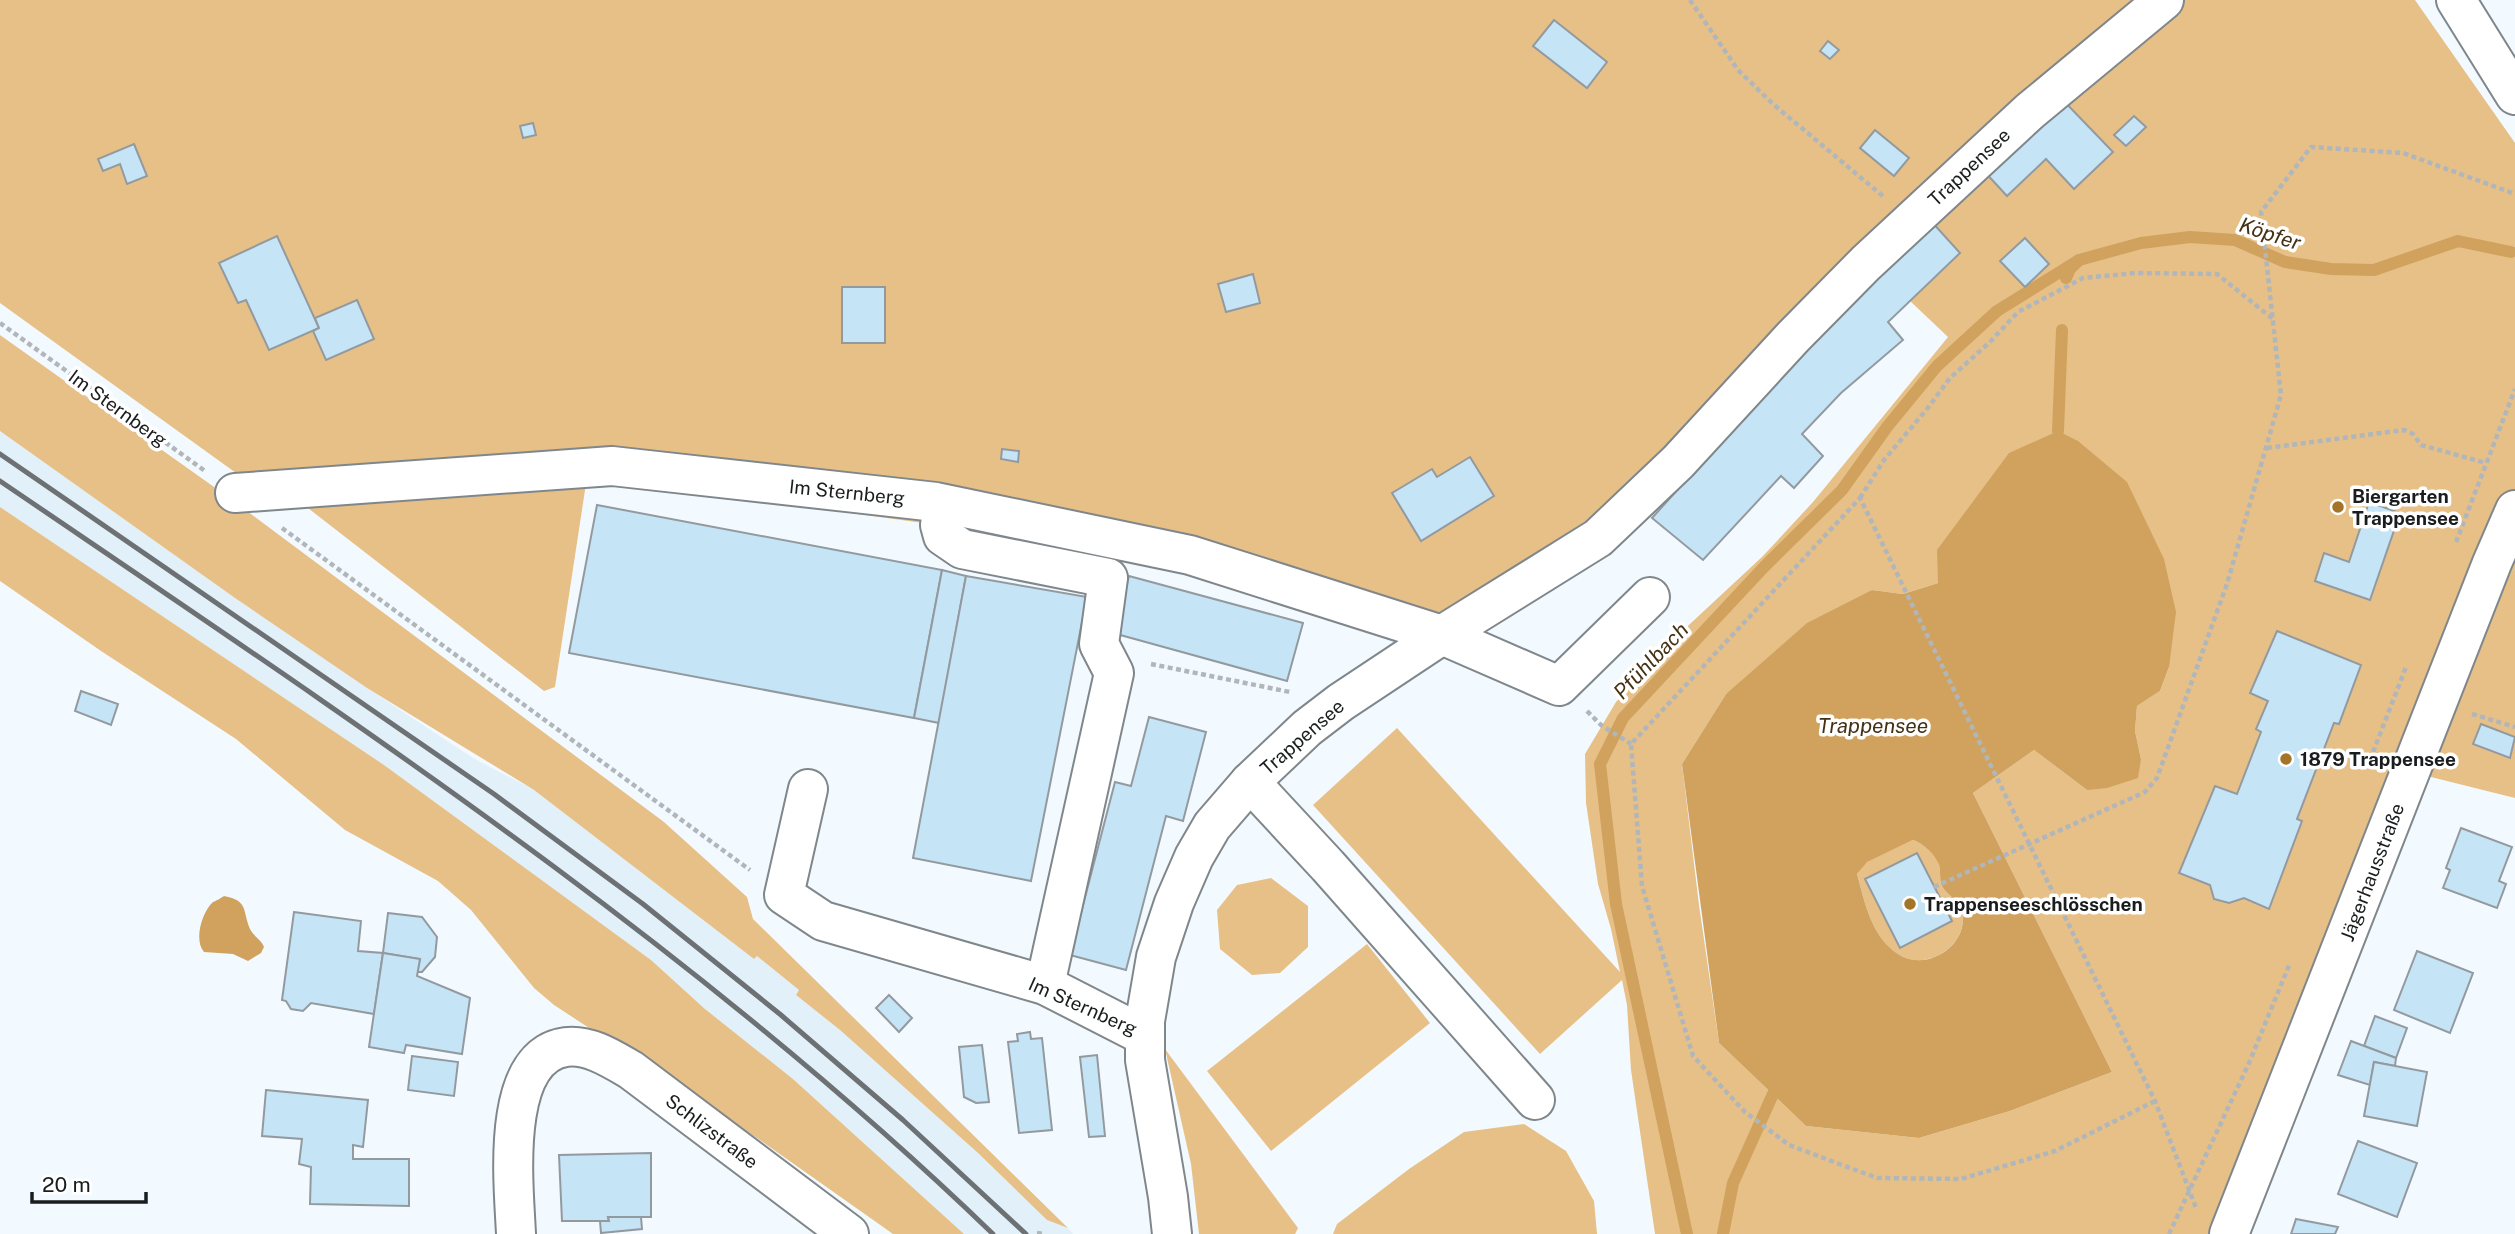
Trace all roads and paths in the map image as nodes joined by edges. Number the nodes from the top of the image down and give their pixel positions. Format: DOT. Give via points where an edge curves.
graph roads {
  1 [pos="1690,0"];
  2 [pos="2164,0"];
  3 [pos="2456,0"];
  4 [pos="2515,95"];
  5 [pos="2515,194"];
  6 [pos="1909,222"];
  7 [pos="2274,320"];
  8 [pos="0,323"];
  9 [pos="2515,389"];
  10 [pos="2267,448"];
  11 [pos="2486,463"];
  12 [pos="235,493"];
  13 [pos="1860,498"];
  14 [pos="943,504"];
  15 [pos="2515,510"];
  16 [pos="2455,544"];
  17 [pos="1650,597"];
  18 [pos="1442,635"];
  19 [pos="1105,655"];
  20 [pos="2406,666"];
  21 [pos="1341,702"];
  22 [pos="1601,724"];
  23 [pos="1631,744"];
  24 [pos="2367,766"];
  25 [pos="1250,782"];
  26 [pos="808,789"];
  27 [pos="2031,843"];
  28 [pos="1934,887"];
  29 [pos="784,895"];
  30 [pos="2293,955"];
  31 [pos="1045,985"];
  32 [pos="1145,1033"];
  33 [pos="1535,1100"];
  34 [pos="2155,1101"];
  35 [pos="2189,1190"];
  36 [pos="2214,1225"];
  37 [pos="1037,1233"];
  38 [pos="516,1234"];
  39 [pos="849,1234"];
  40 [pos="1044,1234"];
  41 [pos="1172,1234"];
  42 [pos="2169,1234"];
  1 -- 6 [label="path" via="1738,70"];
  2 -- 6 [label="street, Trappensee" via="2030,111"];
  3 -- 4 [label="street"];
  5 -- 7 [label="path" via="2403,153 2311,147 2261,212"];
  6 -- 18 [label="street, Trappensee" via="1629,511 1598,538"];
  7 -- 10 [label="path" via="2281,395"];
  7 -- 13 [label="path" via="2217,274 2083,278 2018,312 1950,378 1884,460"];
  8 -- 12 [label="path, Im Sternberg"];
  9 -- 11 [label="path"];
  10 -- 11 [label="path" via="2404,430 2413,433 2421,445"];
  10 -- 27 [label="path" via="2227,584 2157,778 2144,792"];
  11 -- 16 [label="path"];
  12 -- 14 [label="street, Im Sternberg" via="612,466"];
  12 -- 29 [label="path, Im Sternberg"];
  13 -- 23 [label="path"];
  13 -- 27 [label="path"];
  14 -- 18 [label="street, Im Sternberg" via="1190,555"];
  14 -- 19 [label="street" via="943,536 962,549 1108,578 1098,644"];
  15 -- 36 [label="street, Jägerhausstraße"];
  17 -- 18 [label="street, Im Sternberg" via="1559,685"];
  18 -- 21 [label="street, Trappensee"];
  19 -- 21 [label="path"];
  19 -- 31 [label="street" via="1114,673"];
  20 -- 24 [label="path"];
  21 -- 25 [label="street, Trappensee"];
  22 -- 23 [label="path"];
  23 -- 34 [label="path" via="1642,886 1693,1056 1745,1112 1789,1145 1877,1178 1961,1179 2055,1152"];
  25 -- 32 [label="street, Trappensee" via="1212,826 1174,903 1156,957"];
  25 -- 33 [label="street"];
  26 -- 29 [label="street"];
  27 -- 28 [label="path"];
  27 -- 34 [label="path"];
  29 -- 31 [label="street, Im Sternberg" via="823,921"];
  30 -- 35 [label="path"];
  31 -- 32 [label="street, Im Sternberg"];
  32 -- 41 [label="street, Trappensee" via="1145,1060"];
  34 -- 35 [label="path"];
  35 -- 36 [label="path"];
  35 -- 42 [label="path"];
  37 -- 40 [label="path"];
  38 -- 39 [label="street, Schlizstraße" via="512,1148 526,1079 542,1057 566,1047 594,1050 631,1070"];
}
